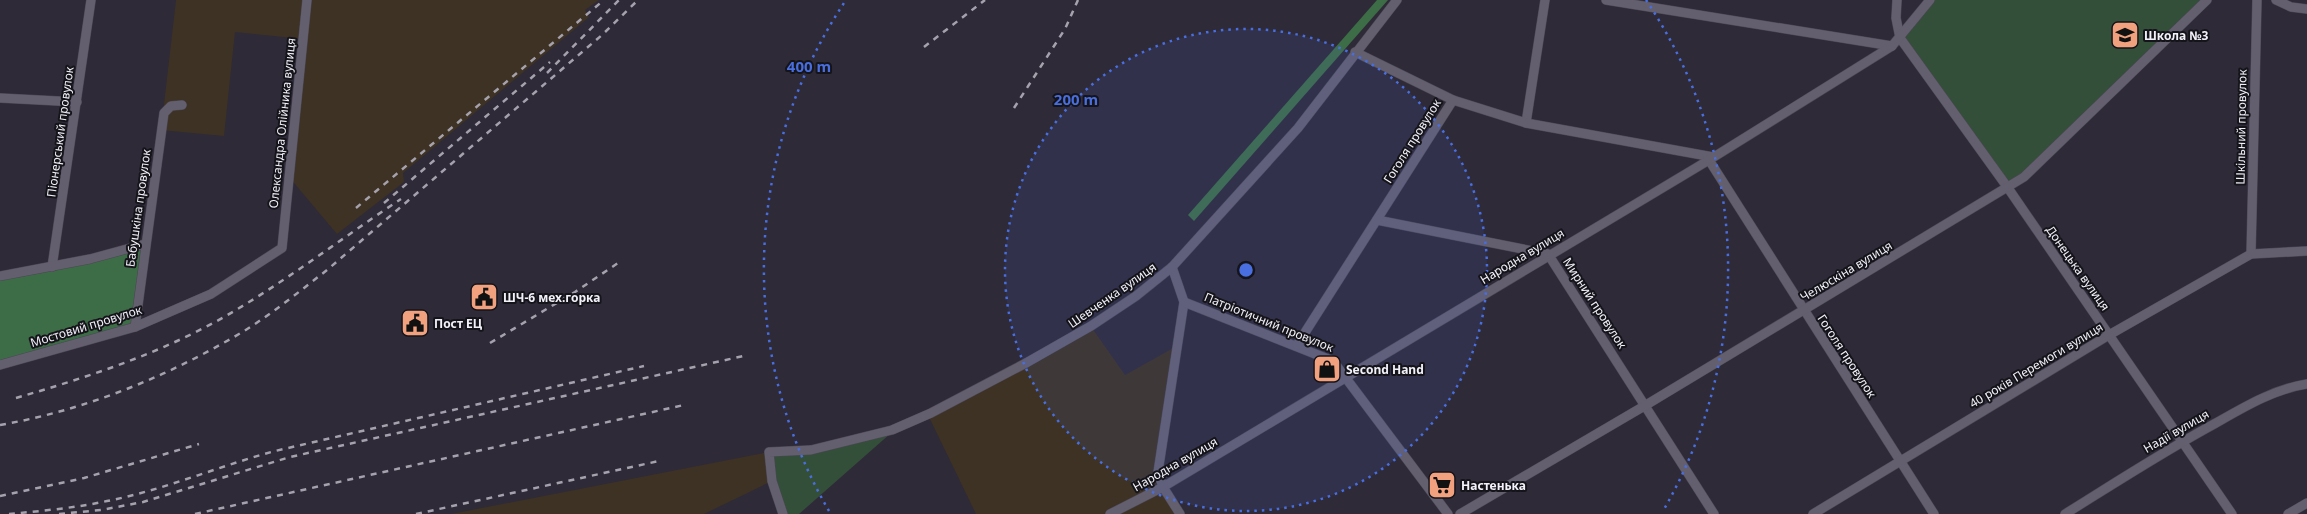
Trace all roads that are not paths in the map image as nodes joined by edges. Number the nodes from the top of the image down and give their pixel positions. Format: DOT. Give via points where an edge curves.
graph roads {
  1 [pos="91,0"];
  2 [pos="307,0"];
  3 [pos="1397,0"];
  4 [pos="1545,0"];
  5 [pos="1606,0"];
  6 [pos="1896,0"];
  7 [pos="1930,0"];
  8 [pos="2207,0"];
  9 [pos="2257,0"];
  10 [pos="2276,0"];
  11 [pos="2307,9"];
  12 [pos="1900,38"];
  13 [pos="1892,46"];
  14 [pos="1355,52"];
  15 [pos="0,98"];
  16 [pos="1453,100"];
  17 [pos="77,102"];
  18 [pos="182,105"];
  19 [pos="1526,123"];
  20 [pos="1711,158"];
  21 [pos="2008,188"];
  22 [pos="1376,220"];
  23 [pos="145,244"];
  24 [pos="282,248"];
  25 [pos="2307,251"];
  26 [pos="1548,254"];
  27 [pos="2251,254"];
  28 [pos="52,267"];
  29 [pos="1172,267"];
  30 [pos="0,276"];
  31 [pos="1184,302"];
  32 [pos="1804,311"];
  33 [pos="136,327"];
  34 [pos="2109,335"];
  35 [pos="1297,345"];
  36 [pos="0,365"];
  37 [pos="1346,377"];
  38 [pos="2307,384"];
  39 [pos="1646,406"];
  40 [pos="2182,441"];
  41 [pos="1900,462"];
  42 [pos="1163,488"];
  43 [pos="2307,503"];
  44 [pos="783,514"];
  45 [pos="1110,514"];
  46 [pos="1180,514"];
  47 [pos="1448,514"];
  48 [pos="1460,514"];
  49 [pos="1714,514"];
  50 [pos="1812,514"];
  51 [pos="1934,514"];
  52 [pos="2064,514"];
  53 [pos="2232,514"];
  54 [pos="2288,514"];
  1 -- 17 [label="street, Піонерський провулок"];
  2 -- 24 [label="street, Олександра Олійника вулиця"];
  3 -- 14 [label="street, Шевченка вулиця"];
  4 -- 19 [label="street"];
  5 -- 13 [label="street"];
  6 -- 12 [label="street"];
  7 -- 12 [label="street, Народна вулиця"];
  8 -- 21 [label="street, Челюскіна вулиця" via="2024,178"];
  9 -- 27 [label="street, Шкільний провулок"];
  10 -- 11 [label="street" via="2291,7"];
  12 -- 13 [label="street, Народна вулиця"];
  12 -- 21 [label="street, Донецька вулиця"];
  13 -- 20 [label="street, Народна вулиця"];
  14 -- 16 [label="street"];
  14 -- 29 [label="street, Шевченка вулиця" via="1298,128"];
  15 -- 17 [label="street"];
  16 -- 19 [label="street, Гоголя провулок"];
  16 -- 22 [label="street, Гоголя провулок"];
  17 -- 28 [label="street, Піонерський провулок"];
  18 -- 23 [label="street, Бабушкіна провулок" via="171,106 164,113"];
  19 -- 20 [label="street, Гоголя провулок"];
  20 -- 26 [label="street, Народна вулиця"];
  20 -- 32 [label="street, Гоголя провулок"];
  21 -- 32 [label="street, Челюскіна вулиця"];
  21 -- 34 [label="street, Донецька вулиця"];
  22 -- 26 [label="street, Мирний провулок"];
  22 -- 35 [label="street, Гоголя провулок"];
  23 -- 28 [label="street"];
  23 -- 33 [label="street, Бабушкіна провулок"];
  24 -- 33 [label="street, Мостовий провулок" via="211,294"];
  25 -- 27 [label="street, 40 років Перемоги вулиця"];
  26 -- 37 [label="street, Народна вулиця"];
  26 -- 39 [label="street, Мирний провулок"];
  27 -- 34 [label="street, 40 років Перемоги вулиця"];
  28 -- 30 [label="street"];
  29 -- 31 [label="street, Патріотичний провулок"];
  29 -- 44 [label="street, Шевченка вулиця" via="1091,326 931,413 892,430 811,450 769,452 772,481"];
  31 -- 35 [label="street, Патріотичний провулок"];
  31 -- 42 [label="street, Патріотичний провулок" via="1158,472"];
  32 -- 39 [label="street, Челюскіна вулиця"];
  32 -- 41 [label="street, Гоголя провулок"];
  33 -- 36 [label="street, Мостовий провулок"];
  34 -- 40 [label="street, Донецька вулиця"];
  34 -- 41 [label="street, 40 років Перемоги вулиця"];
  35 -- 37 [label="street, Патріотичний провулок" via="1334,361"];
  37 -- 42 [label="street, Народна вулиця"];
  37 -- 47 [label="street, Патріотичний провулок"];
  38 -- 40 [label="street, Надії вулиця" via="2275,393 2244,407"];
  39 -- 48 [label="street, Челюскіна вулиця"];
  39 -- 49 [label="street, Мирний провулок"];
  40 -- 52 [label="street, Надії вулиця"];
  40 -- 53 [label="street, Донецька вулиця"];
  41 -- 50 [label="street, 40 років Перемоги вулиця"];
  41 -- 51 [label="street, Гоголя провулок"];
  42 -- 45 [label="street, Народна вулиця"];
  42 -- 46 [label="street, Патріотичний провулок"];
  43 -- 54 [label="street"];
}
